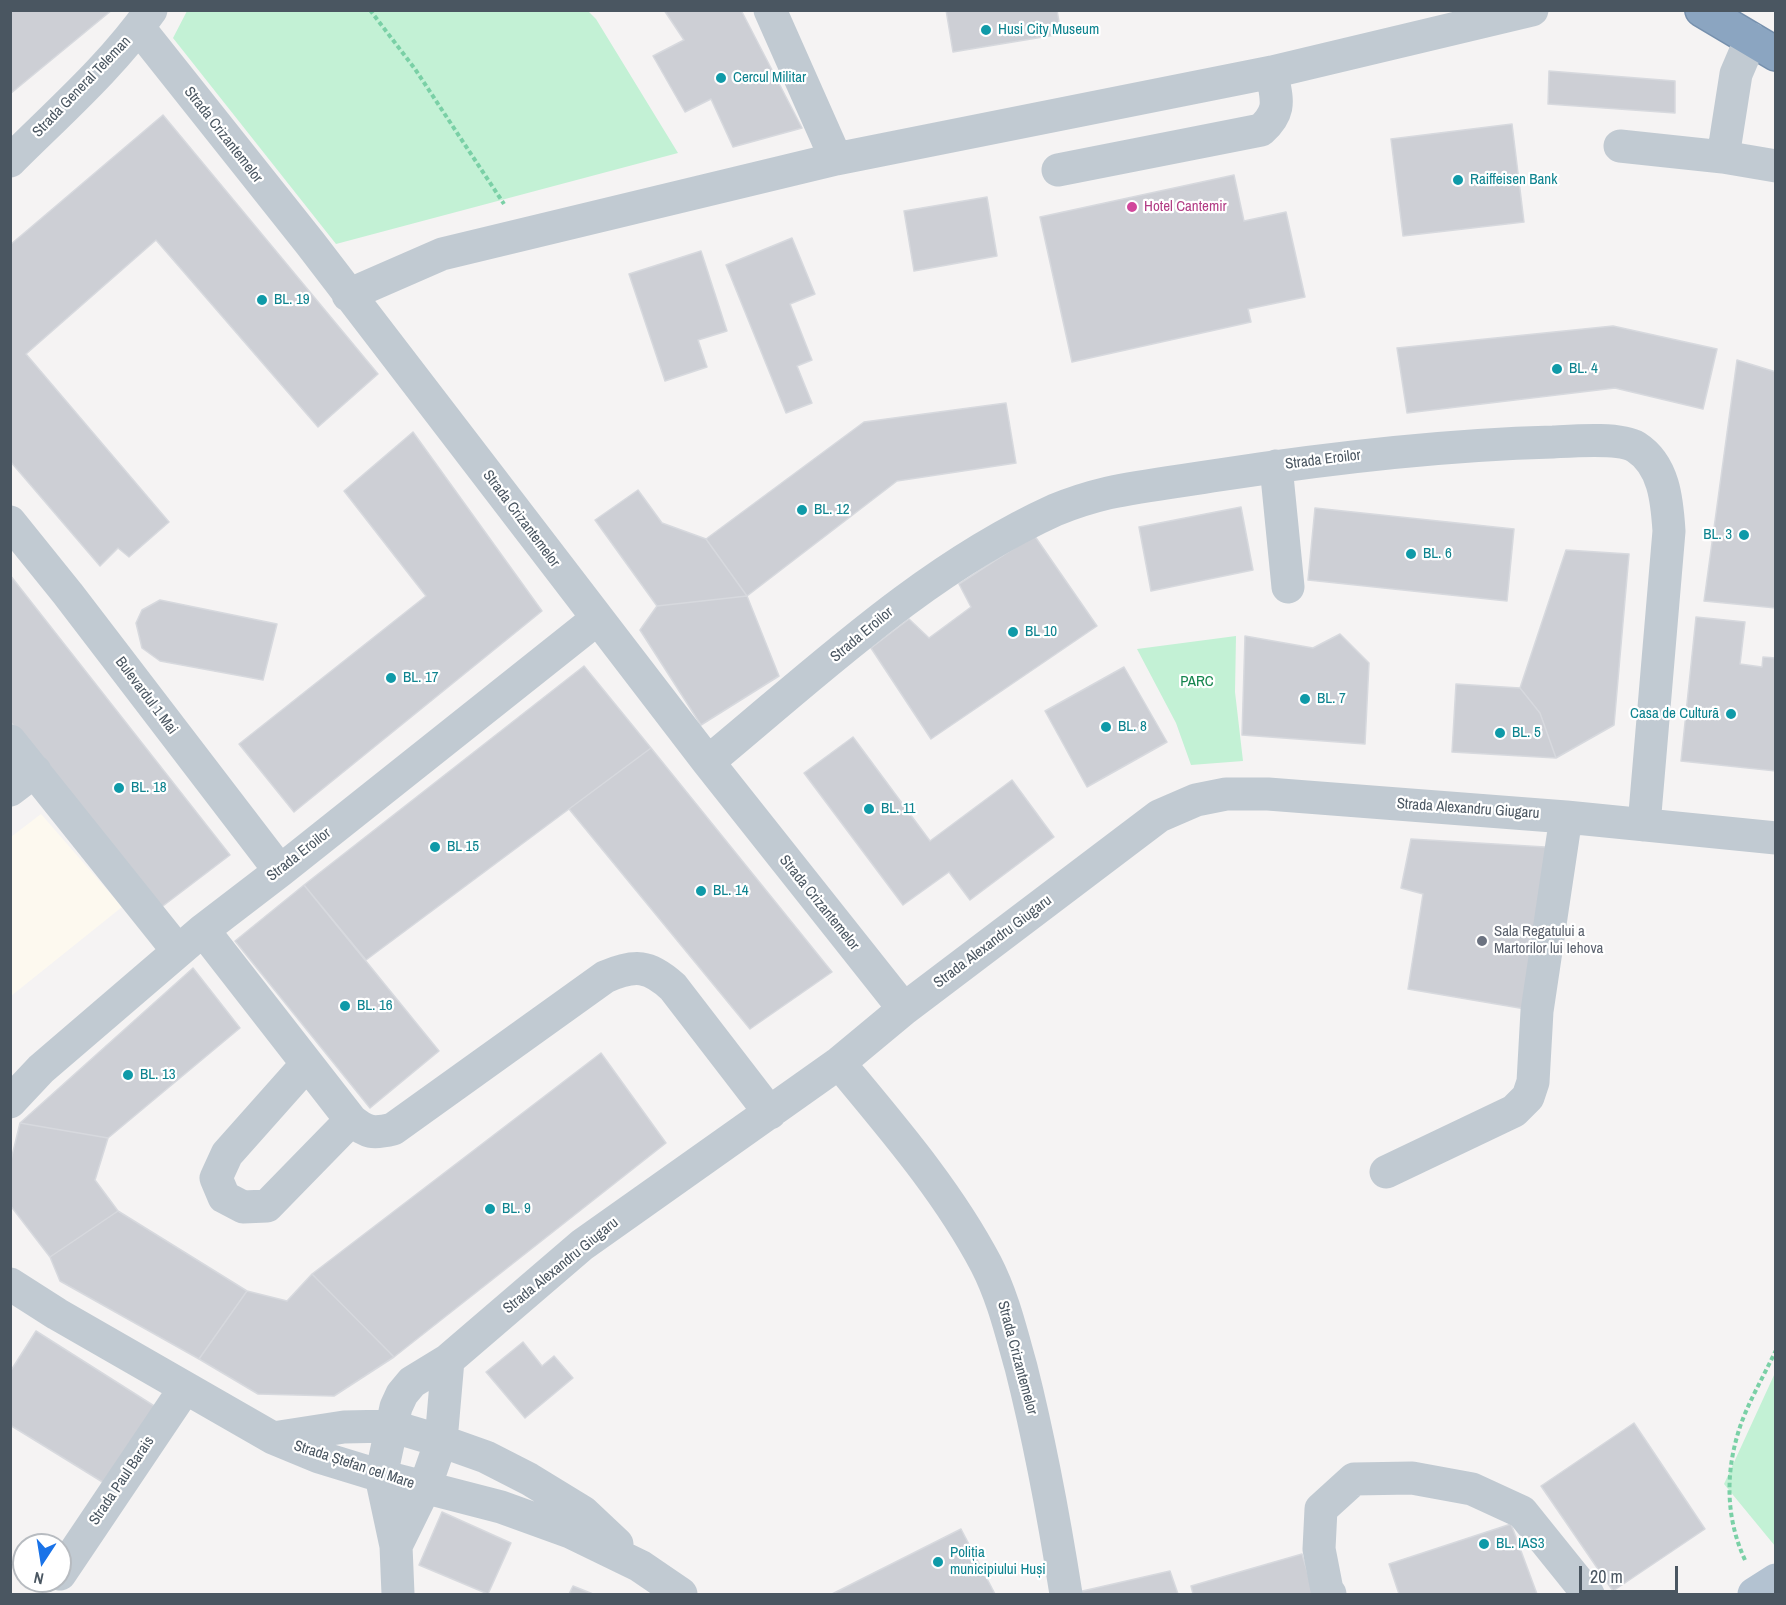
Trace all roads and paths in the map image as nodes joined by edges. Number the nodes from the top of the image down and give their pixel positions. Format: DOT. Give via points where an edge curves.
graph roads {
  1 [pos="370,10"];
  2 [pos="770,10"];
  3 [pos="1532,10"];
  4 [pos="1702,10"];
  5 [pos="145,19"];
  6 [pos="1763,47"];
  7 [pos="1272,72"];
  8 [pos="1620,146"];
  9 [pos="1723,157"];
  10 [pos="836,159"];
  11 [pos="10,160"];
  12 [pos="1776,166"];
  13 [pos="1058,170"];
  14 [pos="524,235"];
  15 [pos="348,295"];
  16 [pos="1276,466"];
  17 [pos="10,522"];
  18 [pos="1288,587"];
  19 [pos="597,619"];
  20 [pos="10,741"];
  21 [pos="708,762"];
  22 [pos="22,781"];
  23 [pos="1566,817"];
  24 [pos="1644,825"];
  25 [pos="1776,838"];
  26 [pos="280,871"];
  27 [pos="203,930"];
  28 [pos="178,951"];
  29 [pos="904,1009"];
  30 [pos="839,1063"];
  31 [pos="307,1064"];
  32 [pos="10,1102"];
  33 [pos="770,1113"];
  34 [pos="351,1120"];
  35 [pos="1386,1172"];
  36 [pos="10,1284"];
  37 [pos="1776,1350"];
  38 [pos="448,1360"];
  39 [pos="185,1388"];
  40 [pos="391,1426"];
  41 [pos="273,1438"];
  42 [pos="441,1441"];
  43 [pos="381,1476"];
  44 [pos="425,1487"];
  45 [pos="396,1546"];
  46 [pos="72,1556"];
  47 [pos="640,1566"];
  48 [pos="1764,1588"];
  49 [pos="398,1594"];
  50 [pos="681,1594"];
  51 [pos="1066,1594"];
  52 [pos="1330,1594"];
  53 [pos="1588,1594"];
  1 -- 14 [label="path" via="415,69"];
  2 -- 10 [label="street"];
  3 -- 7 [label="street"];
  4 -- 6 [label="highway"];
  5 -- 11 [label="street, Strada General Teleman" via="101,70"];
  5 -- 15 [label="street, Strada Crizantemelor"];
  6 -- 9 [label="street" via="1736,75"];
  7 -- 10 [label="street"];
  7 -- 13 [label="street" via="1277,105 1272,120 1261,130"];
  8 -- 9 [label="street"];
  9 -- 12 [label="street"];
  10 -- 14 [label="street"];
  14 -- 15 [label="street" via="442,254"];
  15 -- 19 [label="street, Strada Crizantemelor"];
  16 -- 18 [label="street"];
  16 -- 21 [label="street, Strada Eroilor" via="1106,493 1025,526 974,553 897,606"];
  16 -- 24 [label="street, Strada Eroilor" via="1480,444 1604,440 1633,445 1650,459 1661,477 1669,531"];
  17 -- 26 [label="street, Bulevardul 1 Mai"];
  19 -- 21 [label="street, Strada Crizantemelor"];
  19 -- 26 [label="street, Strada Eroilor"];
  20 -- 22 [label="street"];
  21 -- 29 [label="street, Strada Crizantemelor"];
  22 -- 28 [label="street"];
  23 -- 24 [label="street, Strada Alexandru Giugaru"];
  23 -- 29 [label="street, Strada Alexandru Giugaru" via="1268,794 1226,794 1196,800 1159,816"];
  23 -- 35 [label="street" via="1528,1097 1514,1111"];
  24 -- 25 [label="street, Strada Alexandru Giugaru"];
  26 -- 27 [label="street, Strada Eroilor"];
  27 -- 28 [label="street, Strada Eroilor"];
  27 -- 31 [label="street"];
  28 -- 32 [label="street, Strada Eroilor" via="41,1069"];
  29 -- 30 [label="street, Strada Alexandru Giugaru"];
  30 -- 33 [label="street, Strada Alexandru Giugaru"];
  30 -- 51 [label="street, Strada Crizantemelor" via="915,1155 952,1206 987,1265 1004,1306 1037,1434"];
  31 -- 34 [label="street"];
  31 -- 34 [label="street" via="227,1154 216,1178 224,1197 243,1207 267,1206"];
  33 -- 34 [label="street" via="673,987 659,974 640,968 624,969 605,977 393,1129 377,1133 363,1130"];
  33 -- 38 [label="street, Strada Alexandru Giugaru" via="582,1245"];
  36 -- 39 [label="street, Strada Ștefan cel Mare"];
  37 -- 48 [label="path" via="1739,1430 1730,1472 1731,1519 1737,1544"];
  38 -- 40 [label="street, Strada Alexandru Giugaru" via="402,1394"];
  38 -- 42 [label="street"];
  39 -- 41 [label="street, Strada Ștefan cel Mare"];
  39 -- 46 [label="street, Strada Paul Barais"];
  40 -- 41 [label="street" via="344,1427"];
  40 -- 42 [label="street"];
  40 -- 43 [label="street, Strada Alexandru Giugaru"];
  41 -- 43 [label="street, Strada Ștefan cel Mare"];
  42 -- 44 [label="street"];
  42 -- 47 [label="street" via="530,1479 583,1512"];
  43 -- 44 [label="street, Strada Ștefan cel Mare"];
  43 -- 45 [label="street"];
  44 -- 45 [label="street"];
  44 -- 47 [label="street, Strada Ștefan cel Mare" via="501,1507 570,1532"];
  45 -- 49 [label="street"];
  47 -- 50 [label="street, Strada Ștefan cel Mare"];
  52 -- 53 [label="street" via="1319,1549 1321,1509 1354,1479 1412,1478 1472,1489 1522,1512"];
}
